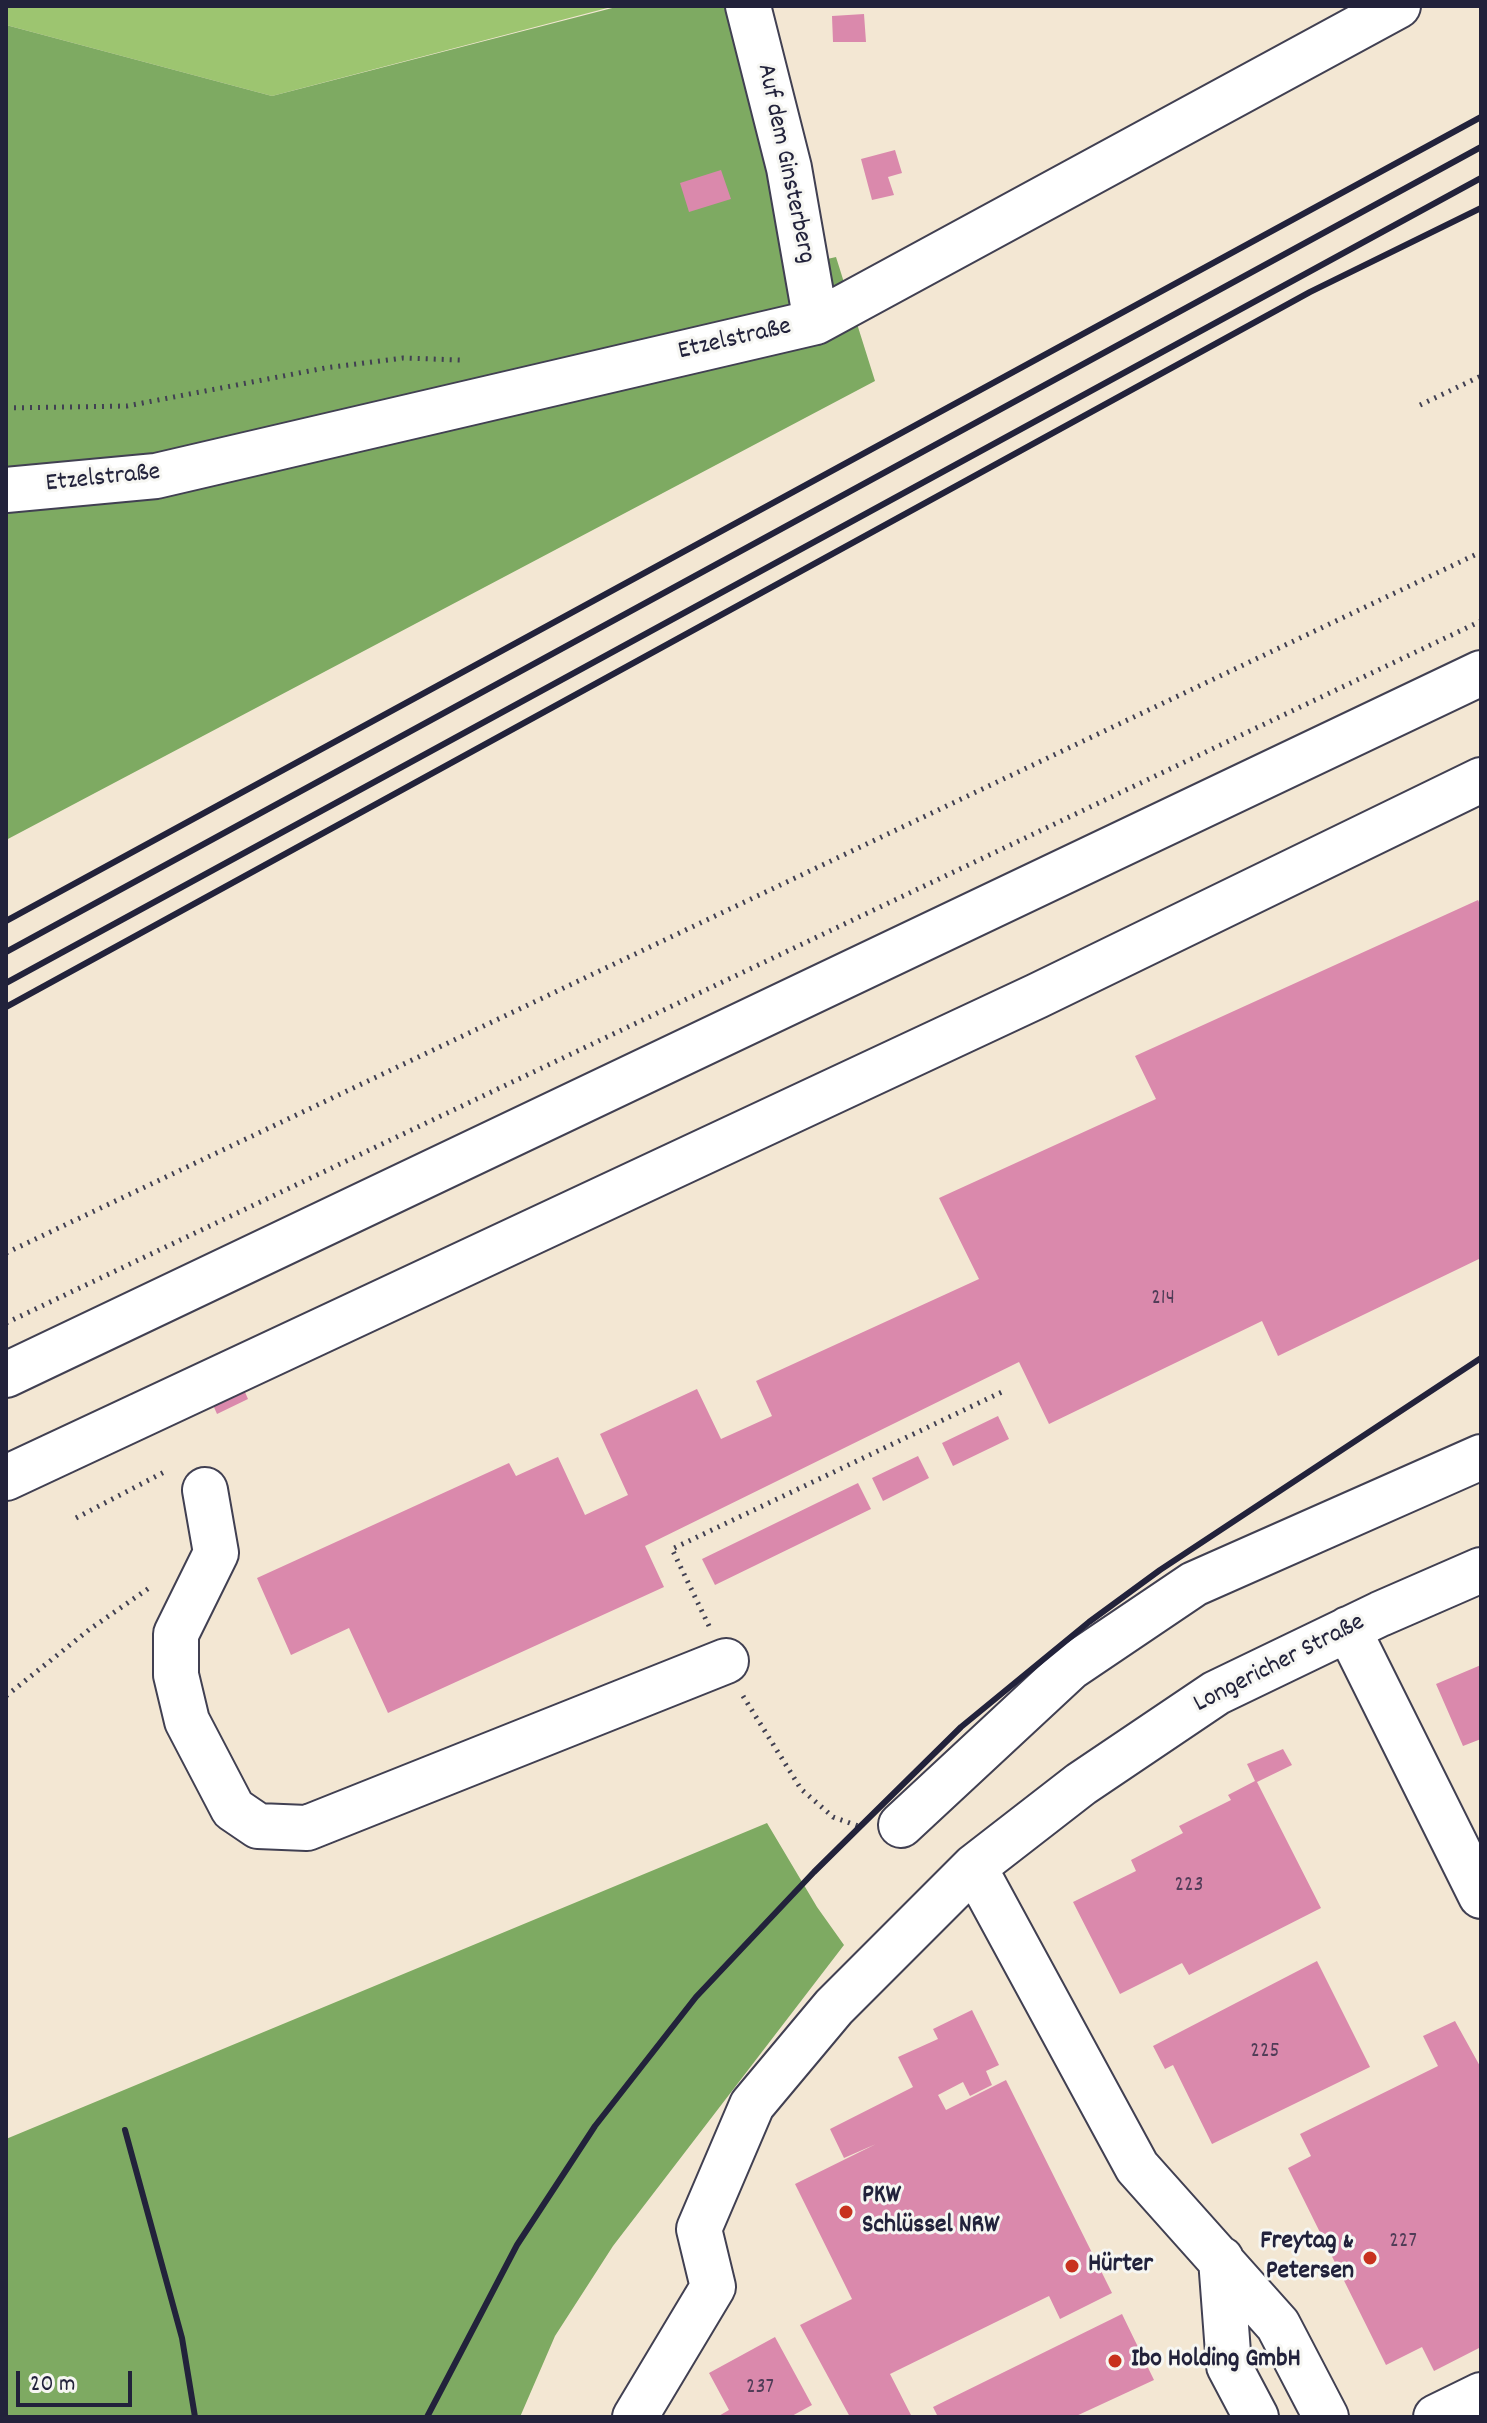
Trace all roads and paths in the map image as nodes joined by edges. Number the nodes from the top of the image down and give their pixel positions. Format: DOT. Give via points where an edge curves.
graph roads {
  1 [pos="748,6"];
  2 [pos="1398,6"];
  3 [pos="816,322"];
  4 [pos="471,362"];
  5 [pos="1481,376"];
  6 [pos="1420,405"];
  7 [pos="6,408"];
  8 [pos="6,490"];
  9 [pos="1481,552"];
  10 [pos="1481,621"];
  11 [pos="1481,673"];
  12 [pos="1481,780"];
  13 [pos="6,1253"];
  14 [pos="6,1323"];
  15 [pos="6,1375"];
  16 [pos="1006,1390"];
  17 [pos="1481,1457"];
  18 [pos="6,1478"];
  19 [pos="190,1478"];
  20 [pos="76,1518"];
  21 [pos="1481,1570"];
  22 [pos="155,1584"];
  23 [pos="1348,1629"];
  24 [pos="726,1661"];
  25 [pos="6,1696"];
  26 [pos="901,1825"];
  27 [pos="974,1867"];
  28 [pos="1481,1896"];
  29 [pos="1221,2259"];
  30 [pos="1481,2395"];
  31 [pos="635,2417"];
  32 [pos="1256,2417"];
  33 [pos="1326,2417"];
  34 [pos="1436,2417"];
  1 -- 3 [label="street, Auf dem Ginsterberg" via="789,168"];
  2 -- 3 [label="street, Etzelstraße"];
  3 -- 8 [label="street, Etzelstraße" via="156,476"];
  4 -- 7 [label="path" via="403,358 127,406"];
  5 -- 6 [label="path"];
  9 -- 13 [label="path"];
  10 -- 14 [label="path"];
  11 -- 15 [label="street"];
  12 -- 18 [label="street" via="1022,1003"];
  16 -- 24 [label="path" via="672,1549"];
  17 -- 26 [label="street" via="1194,1584 1071,1667"];
  19 -- 20 [label="path"];
  19 -- 24 [label="street" via="216,1553 176,1634 176,1675 187,1721 233,1809 258,1826 307,1828"];
  21 -- 23 [label="street, Longericher Straße"];
  22 -- 25 [label="path"];
  23 -- 27 [label="street, Longericher Straße" via="1216,1693 1081,1784"];
  23 -- 28 [label="street"];
  24 -- 26 [label="path" via="801,1789 833,1817 859,1827"];
  27 -- 29 [label="street" via="1137,2167"];
  27 -- 31 [label="street, Longericher Straße" via="834,2007 752,2105 699,2229 713,2287"];
  29 -- 32 [label="street" via="1229,2366"];
  29 -- 33 [label="street" via="1278,2325"];
  30 -- 34 [label="street"];
}
